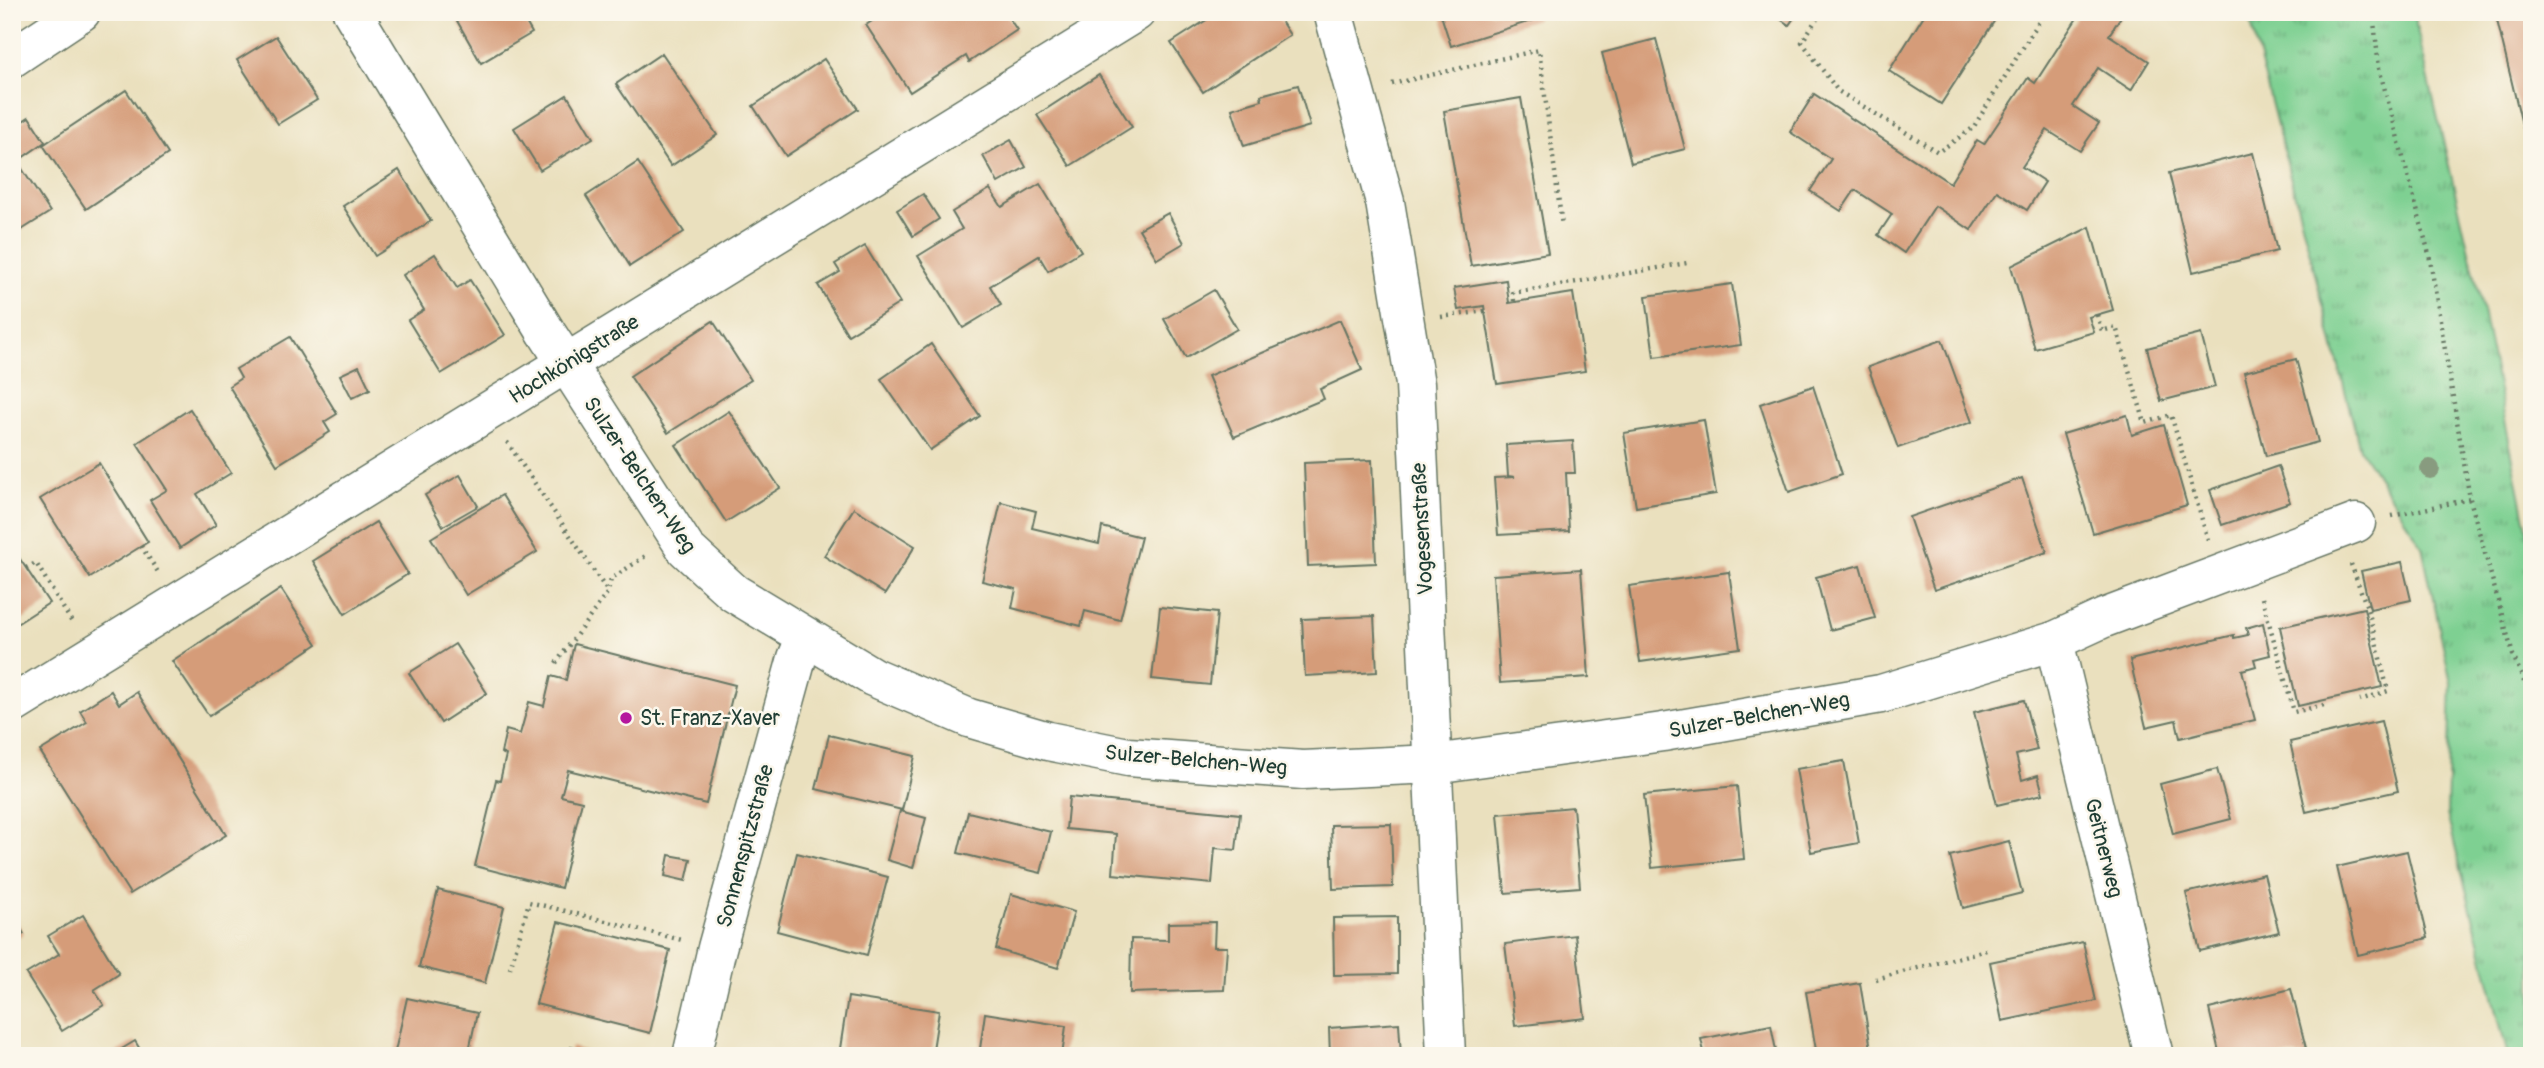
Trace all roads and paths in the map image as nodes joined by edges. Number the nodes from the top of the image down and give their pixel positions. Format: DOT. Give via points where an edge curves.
graph roads {
  1 [pos="81,12"];
  2 [pos="352,12"];
  3 [pos="1136,12"];
  4 [pos="1333,12"];
  5 [pos="1821,12"];
  6 [pos="2045,12"];
  7 [pos="2373,12"];
  8 [pos="12,58"];
  9 [pos="1357,92"];
  10 [pos="1562,226"];
  11 [pos="1687,264"];
  12 [pos="1514,301"];
  13 [pos="2097,315"];
  14 [pos="566,363"];
  15 [pos="487,413"];
  16 [pos="2186,465"];
  17 [pos="2176,467"];
  18 [pos="2470,499"];
  19 [pos="2347,527"];
  20 [pos="677,536"];
  21 [pos="141,546"];
  22 [pos="26,568"];
  23 [pos="2236,569"];
  24 [pos="161,575"];
  25 [pos="608,592"];
  26 [pos="75,626"];
  27 [pos="805,639"];
  28 [pos="2054,641"];
  29 [pos="556,663"];
  30 [pos="2360,700"];
  31 [pos="2532,701"];
  32 [pos="12,705"];
  33 [pos="2325,705"];
  34 [pos="1434,764"];
  35 [pos="717,948"];
  36 [pos="1990,949"];
  37 [pos="510,969"];
  38 [pos="1876,979"];
  39 [pos="692,1056"];
  40 [pos="1446,1056"];
  41 [pos="2154,1056"];
  1 -- 8 [label="street"];
  2 -- 14 [label="street, Sulzer-Belchen-Weg"];
  3 -- 14 [label="street, Hochkönigstraße"];
  4 -- 9 [label="street, Vogesenstraße"];
  5 -- 6 [label="path" via="1802,42 1838,91 1938,152 1973,128"];
  7 -- 18 [label="path" via="2378,68 2428,254"];
  9 -- 10 [label="path" via="1539,50"];
  9 -- 34 [label="street, Vogesenstraße" via="1385,202 1415,384"];
  11 -- 12 [label="path" via="1513,293"];
  13 -- 16 [label="path" via="2102,331 2116,327 2145,423 2171,415"];
  14 -- 15 [label="street, Hochkönigstraße"];
  14 -- 20 [label="street, Sulzer-Belchen-Weg"];
  15 -- 25 [label="path"];
  15 -- 32 [label="street, Hochkönigstraße"];
  16 -- 17 [label="path"];
  16 -- 23 [label="path"];
  18 -- 19 [label="path"];
  18 -- 31 [label="path" via="2513,655"];
  19 -- 23 [label="street, Sulzer-Belchen-Weg"];
  19 -- 30 [label="path" via="2388,691"];
  20 -- 25 [label="path" via="611,579"];
  20 -- 27 [label="street, Sulzer-Belchen-Weg" via="686,550 734,593"];
  21 -- 24 [label="path"];
  22 -- 26 [label="path" via="36,563"];
  23 -- 28 [label="street, Sulzer-Belchen-Weg"];
  23 -- 33 [label="path" via="2294,712"];
  25 -- 29 [label="path"];
  27 -- 34 [label="street, Sulzer-Belchen-Weg" via="873,677 969,719 1101,752 1214,766 1303,770"];
  27 -- 35 [label="street, Sonnenspitzstraße"];
  28 -- 34 [label="street, Sulzer-Belchen-Weg" via="1881,694 1663,732"];
  28 -- 41 [label="street, Geitnerweg"];
  34 -- 40 [label="street, Vogesenstraße"];
  35 -- 37 [label="path" via="529,902"];
  35 -- 39 [label="street, Sonnenspitzstraße"];
  36 -- 38 [label="path"];
}
